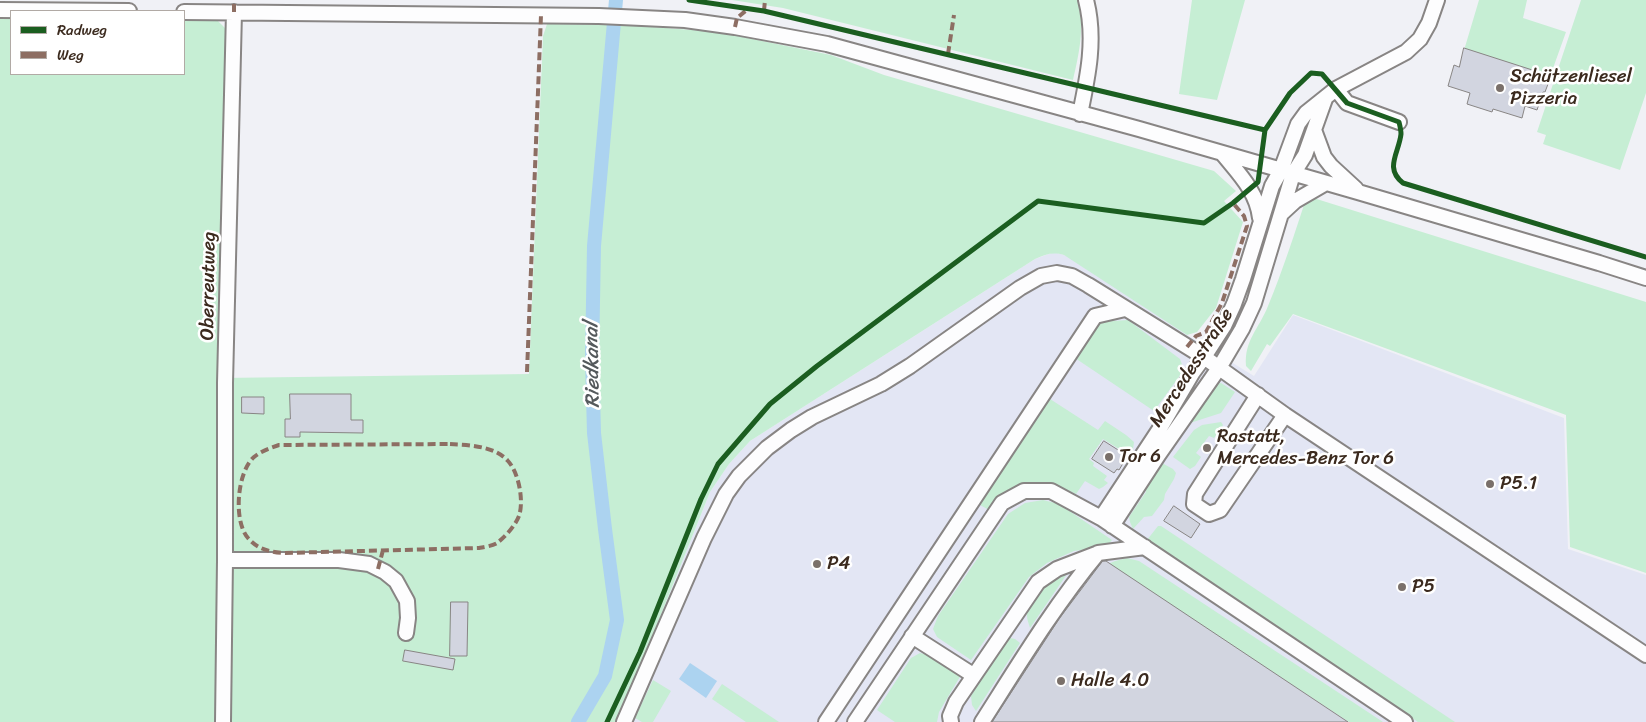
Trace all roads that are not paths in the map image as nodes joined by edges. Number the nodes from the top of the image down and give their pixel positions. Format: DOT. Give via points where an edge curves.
graph roads {
  1 [pos="1086,0"];
  2 [pos="1437,0"];
  3 [pos="185,12"];
  4 [pos="234,12"];
  5 [pos="1331,93"];
  6 [pos="1080,114"];
  7 [pos="1399,122"];
  8 [pos="1314,130"];
  9 [pos="1222,153"];
  10 [pos="1287,172"];
  11 [pos="1326,183"];
  12 [pos="1358,192"];
  13 [pos="1280,214"];
  14 [pos="1260,222"];
  15 [pos="1646,278"];
  16 [pos="1125,309"];
  17 [pos="1204,357"];
  18 [pos="1219,368"];
  19 [pos="1258,395"];
  20 [pos="1285,415"];
  21 [pos="1146,462"];
  22 [pos="1100,518"];
  23 [pos="1112,526"];
  24 [pos="1145,547"];
  25 [pos="1098,553"];
  26 [pos="225,560"];
  27 [pos="406,633"];
  28 [pos="912,636"];
  29 [pos="1646,655"];
  30 [pos="973,675"];
  31 [pos="223,722"];
  32 [pos="624,722"];
  33 [pos="826,722"];
  34 [pos="856,722"];
  35 [pos="951,722"];
  36 [pos="982,722"];
  37 [pos="1405,722"];
  1 -- 6 [label="street" via="1090,65"];
  2 -- 5 [label="street" via="1420,40 1406,52"];
  3 -- 4 [label="street"];
  4 -- 6 [label="street" via="685,20 827,44"];
  4 -- 26 [label="street, Oberreutweg" via="225,373"];
  5 -- 7 [label="street" via="1347,103"];
  5 -- 8 [label="street"];
  5 -- 10 [label="street" via="1306,113 1298,124"];
  6 -- 9 [label="street"];
  8 -- 10 [label="street" via="1305,155"];
  8 -- 12 [label="street" via="1324,157"];
  9 -- 10 [label="street"];
  9 -- 14 [label="street" via="1250,188"];
  10 -- 11 [label="street"];
  10 -- 13 [label="street, Mercedesstraße"];
  10 -- 14 [label="street, Mercedesstraße" via="1272,186"];
  11 -- 12 [label="street"];
  11 -- 13 [label="street"];
  12 -- 15 [label="street"];
  13 -- 18 [label="street, Mercedesstraße" via="1254,303"];
  14 -- 17 [label="street, Mercedesstraße" via="1234,304"];
  16 -- 17 [label="street"];
  16 -- 32 [label="street" via="1072,276 1057,273 1041,276 918,361 881,384 812,417 774,442 739,476 726,494"];
  16 -- 33 [label="street" via="1095,316"];
  17 -- 18 [label="street"];
  17 -- 21 [label="street, Mercedesstraße" via="1159,430"];
  18 -- 19 [label="street"];
  18 -- 21 [label="street, Mercedesstraße"];
  19 -- 20 [label="street"];
  19 -- 20 [label="street" via="1195,494 1194,504 1209,514 1220,510"];
  20 -- 29 [label="street"];
  21 -- 22 [label="street"];
  21 -- 23 [label="street"];
  22 -- 23 [label="street"];
  22 -- 28 [label="street" via="1051,491 1024,491 1002,503"];
  23 -- 24 [label="street"];
  24 -- 25 [label="street"];
  24 -- 37 [label="street"];
  25 -- 30 [label="street" via="1057,569 1038,582"];
  25 -- 36 [label="street" via="1050,616"];
  26 -- 27 [label="street" via="339,560 369,564 396,580 407,601"];
  26 -- 31 [label="street, Oberreutweg"];
  28 -- 30 [label="street"];
  28 -- 34 [label="street"];
  30 -- 35 [label="street" via="956,702"];
}
